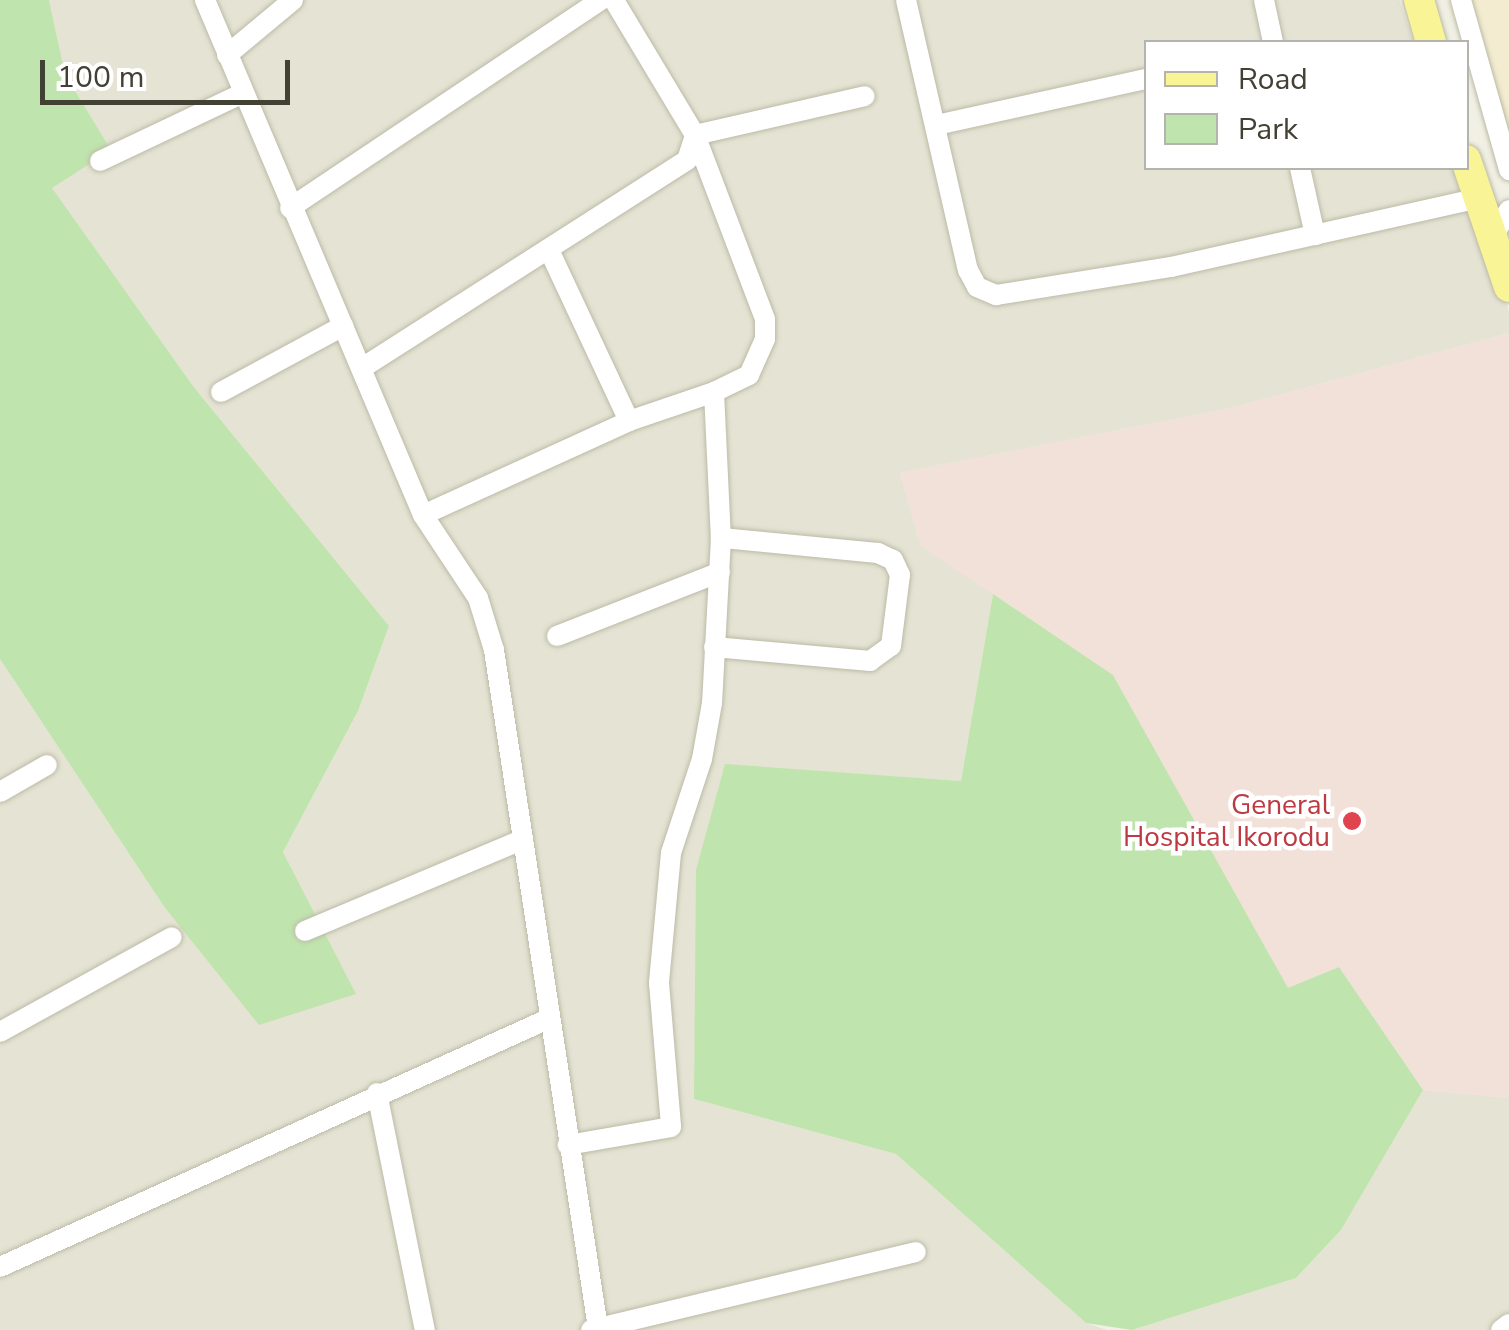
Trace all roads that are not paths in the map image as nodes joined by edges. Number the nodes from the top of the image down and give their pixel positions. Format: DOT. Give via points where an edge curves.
graph roads {
  1 [pos="204,0"];
  2 [pos="293,0"];
  3 [pos="906,0"];
  4 [pos="1264,0"];
  5 [pos="1418,0"];
  6 [pos="1460,0"];
  7 [pos="610,2"];
  8 [pos="1273,40"];
  9 [pos="1429,40"];
  10 [pos="227,55"];
  11 [pos="1144,79"];
  12 [pos="243,92"];
  13 [pos="864,96"];
  14 [pos="936,125"];
  15 [pos="695,135"];
  16 [pos="100,162"];
  17 [pos="1469,169"];
  18 [pos="1300,170"];
  19 [pos="1509,170"];
  20 [pos="1479,198"];
  21 [pos="290,208"];
  22 [pos="1509,210"];
  23 [pos="1315,235"];
  24 [pos="1491,238"];
  25 [pos="549,250"];
  26 [pos="1509,287"];
  27 [pos="343,326"];
  28 [pos="362,368"];
  29 [pos="220,392"];
  30 [pos="714,392"];
  31 [pos="628,421"];
  32 [pos="423,515"];
  33 [pos="721,538"];
  34 [pos="720,572"];
  35 [pos="557,636"];
  36 [pos="714,646"];
  37 [pos="47,765"];
  38 [pos="0,792"];
  39 [pos="521,840"];
  40 [pos="305,931"];
  41 [pos="172,937"];
  42 [pos="548,1019"];
  43 [pos="0,1032"];
  44 [pos="377,1093"];
  45 [pos="568,1145"];
  46 [pos="916,1252"];
  47 [pos="0,1267"];
  48 [pos="1509,1324"];
  49 [pos="595,1329"];
  50 [pos="425,1330"];
  51 [pos="1501,1330"];
  1 -- 10 [label="street"];
  2 -- 10 [label="street"];
  3 -- 14 [label="street"];
  4 -- 8 [label="street"];
  5 -- 9 [label="main road"];
  6 -- 19 [label="street"];
  7 -- 15 [label="street"];
  7 -- 21 [label="street" via="506,59"];
  10 -- 12 [label="street"];
  11 -- 14 [label="street"];
  12 -- 16 [label="street"];
  12 -- 21 [label="street"];
  13 -- 15 [label="street"];
  14 -- 23 [label="street" via="968,270 978,287 996,295 1054,290"];
  15 -- 25 [label="street" via="687,160"];
  15 -- 30 [label="street" via="766,319 766,340 748,376"];
  17 -- 20 [label="main road"];
  18 -- 23 [label="street"];
  20 -- 23 [label="street"];
  20 -- 24 [label="main road"];
  21 -- 27 [label="street"];
  22 -- 24 [label="street"];
  24 -- 26 [label="main road"];
  25 -- 28 [label="street"];
  25 -- 31 [label="street"];
  27 -- 28 [label="street"];
  27 -- 29 [label="street"];
  28 -- 32 [label="street"];
  30 -- 31 [label="street"];
  30 -- 33 [label="street"];
  31 -- 32 [label="street"];
  32 -- 39 [label="street" via="478,598 494,650"];
  33 -- 34 [label="street"];
  33 -- 36 [label="street" via="878,553 893,560 900,575 891,646 870,662"];
  34 -- 35 [label="street"];
  34 -- 36 [label="street"];
  36 -- 45 [label="street" via="702,759 671,853 663,919 659,983 670,1127"];
  37 -- 38 [label="street"];
  39 -- 40 [label="street"];
  39 -- 42 [label="street"];
  41 -- 43 [label="street"];
  42 -- 44 [label="street"];
  42 -- 45 [label="street"];
  44 -- 47 [label="street"];
  44 -- 50 [label="street"];
  45 -- 49 [label="street"];
  46 -- 49 [label="street"];
  48 -- 51 [label="street"];
}
